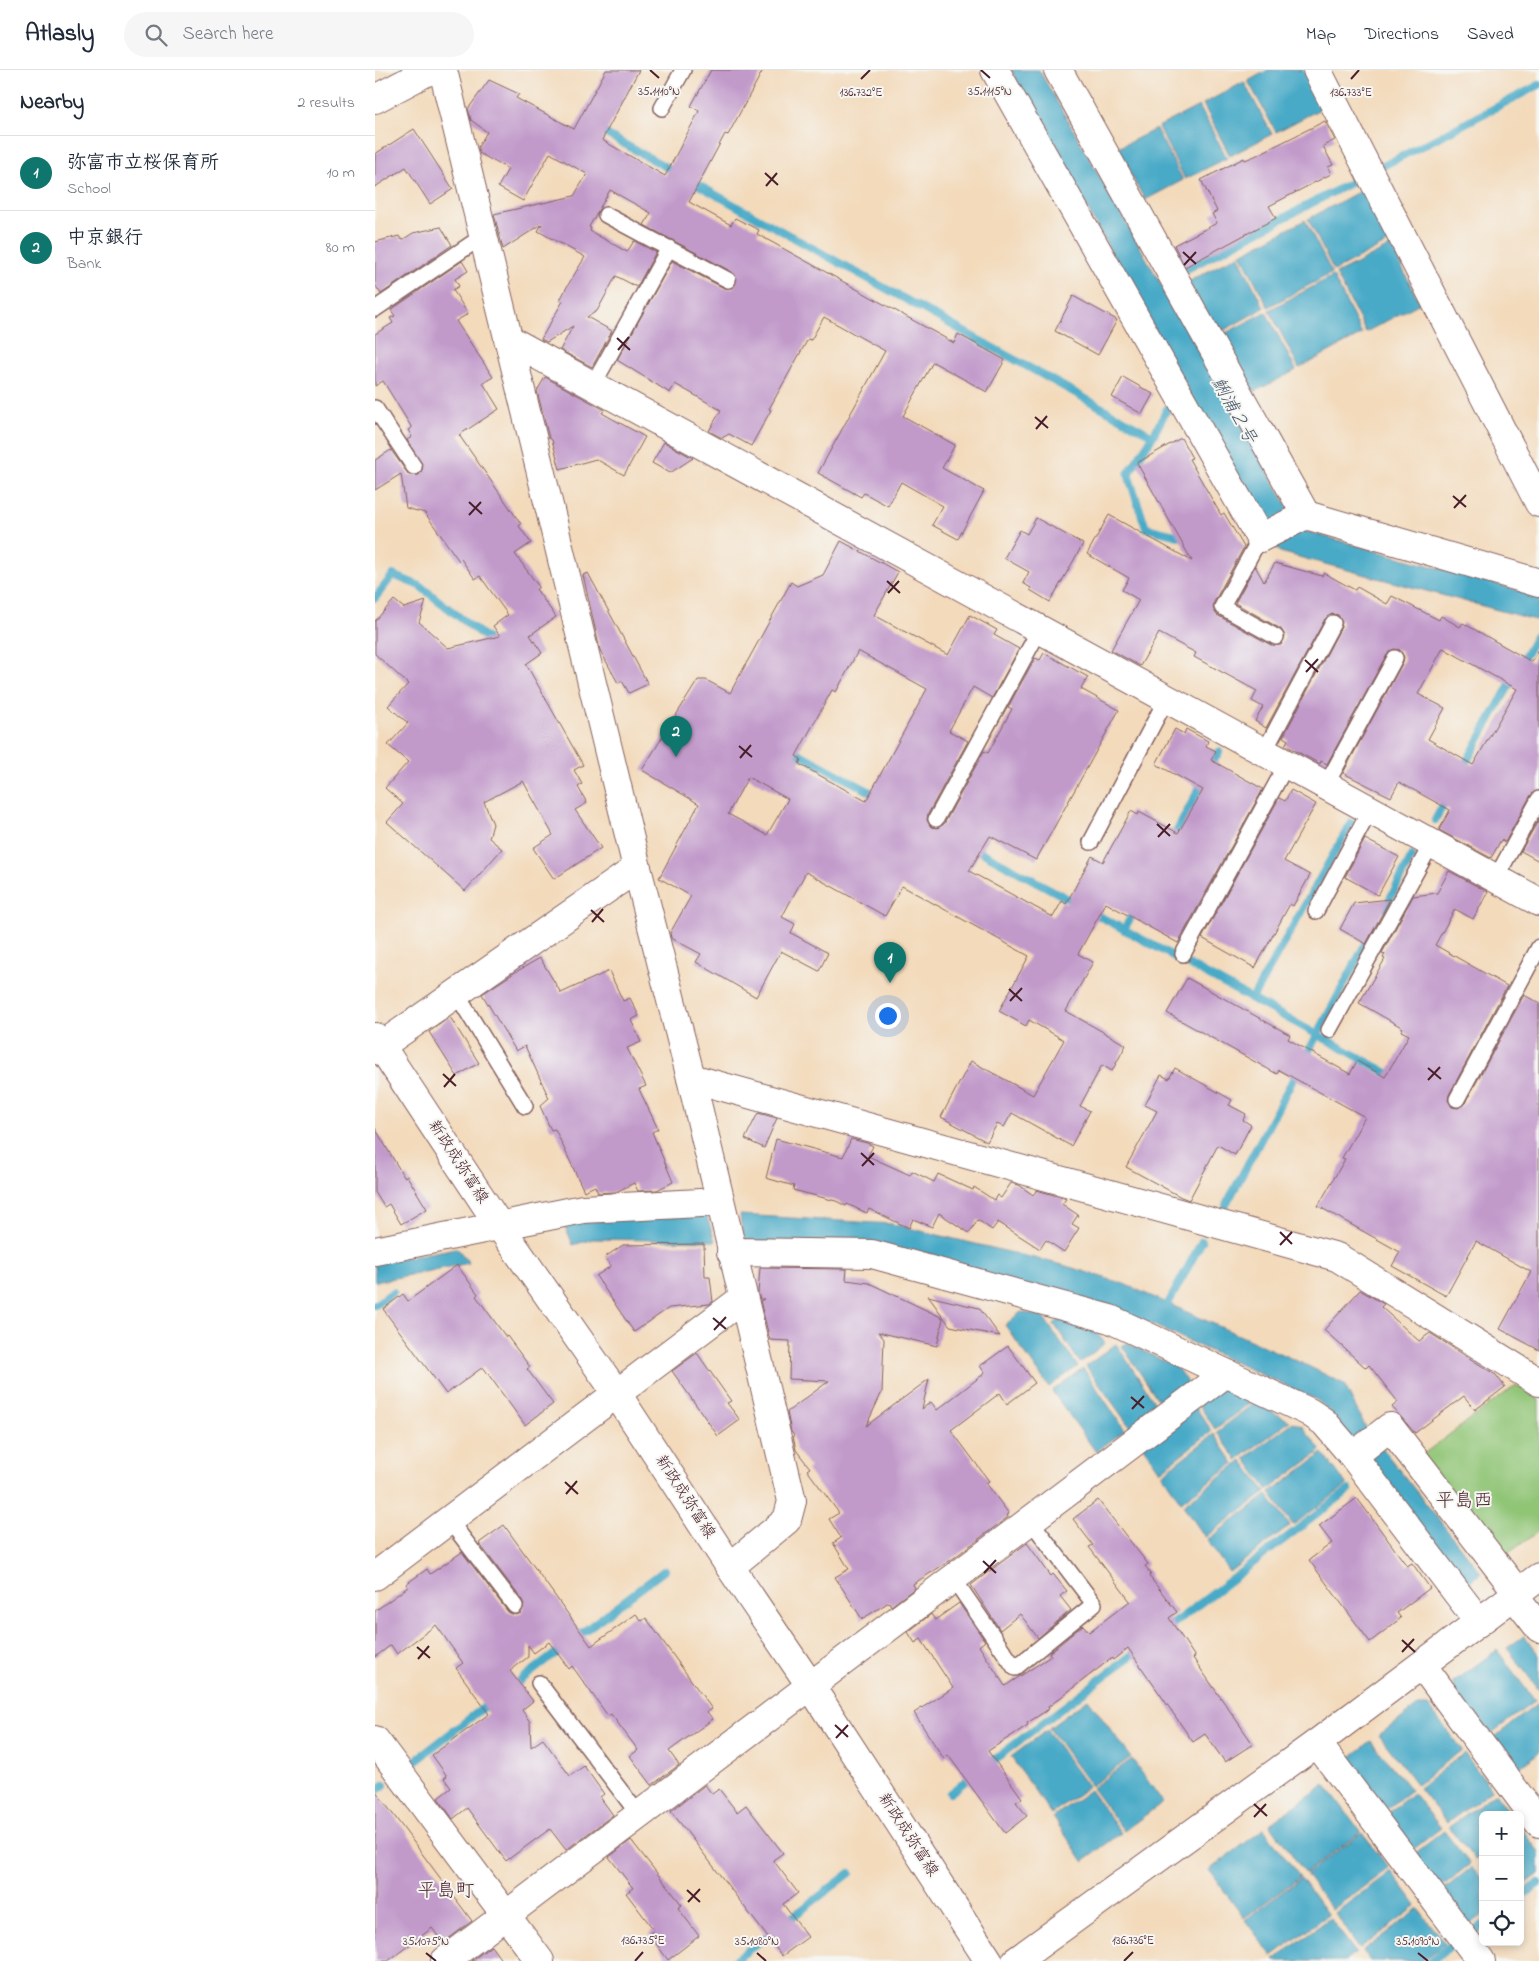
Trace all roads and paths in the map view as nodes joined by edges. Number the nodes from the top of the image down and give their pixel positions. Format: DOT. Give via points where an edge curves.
graph roads {
  1 [pos="430,70"];
  2 [pos="443,70"];
  3 [pos="683,70"];
  4 [pos="995,70"];
  5 [pos="1058,70"];
  6 [pos="1317,70"];
  7 [pos="375,99"];
  8 [pos="662,108"];
  9 [pos="606,215"];
  10 [pos="483,236"];
  11 [pos="669,248"];
  12 [pos="728,280"];
  13 [pos="375,309"];
  14 [pos="508,339"];
  15 [pos="593,386"];
  16 [pos="375,408"];
  17 [pos="414,467"];
  18 [pos="1539,502"];
  19 [pos="1306,515"];
  20 [pos="1260,538"];
  21 [pos="1539,582"];
  22 [pos="1333,623"];
  23 [pos="1040,629"];
  24 [pos="1276,637"];
  25 [pos="1395,658"];
  26 [pos="1167,698"];
  27 [pos="1275,758"];
  28 [pos="1326,785"];
  29 [pos="1539,799"];
  30 [pos="1370,810"];
  31 [pos="936,819"];
  32 [pos="1091,842"];
  33 [pos="1431,843"];
  34 [pos="637,868"];
  35 [pos="1496,878"];
  36 [pos="1539,902"];
  37 [pos="1316,911"];
  38 [pos="1539,947"];
  39 [pos="1183,954"];
  40 [pos="456,994"];
  41 [pos="1329,1030"];
  42 [pos="377,1044"];
  43 [pos="691,1078"];
  44 [pos="1457,1100"];
  45 [pos="525,1106"];
  46 [pos="720,1202"];
  47 [pos="499,1225"];
  48 [pos="375,1251"];
  49 [pos="731,1252"];
  50 [pos="742,1299"];
  51 [pos="1226,1373"];
  52 [pos="1539,1382"];
  53 [pos="617,1394"];
  54 [pos="1353,1456"];
  55 [pos="449,1520"];
  56 [pos="1030,1520"];
  57 [pos="730,1568"];
  58 [pos="375,1576"];
  59 [pos="953,1578"];
  60 [pos="1524,1589"];
  61 [pos="515,1606"];
  62 [pos="1479,1622"];
  63 [pos="1539,1628"];
  64 [pos="1422,1665"];
  65 [pos="539,1683"];
  66 [pos="810,1685"];
  67 [pos="375,1740"];
  68 [pos="1317,1743"];
  69 [pos="639,1814"];
  70 [pos="1539,1823"];
  71 [pos="505,1915"];
  72 [pos="1470,1957"];
  73 [pos="445,1961"];
  74 [pos="540,1961"];
  75 [pos="989,1961"];
  76 [pos="1016,1961"];
  1 -- 7 [label="street"];
  2 -- 10 [label="street"];
  3 -- 8 [label="lane"];
  4 -- 20 [label="street"];
  5 -- 19 [label="street"];
  6 -- 18 [label="street"];
  9 -- 11 [label="lane"];
  10 -- 13 [label="lane"];
  10 -- 14 [label="street"];
  11 -- 12 [label="lane"];
  11 -- 15 [label="lane"];
  14 -- 15 [label="street"];
  14 -- 34 [label="street"];
  15 -- 23 [label="street"];
  16 -- 17 [label="lane"];
  19 -- 20 [label="street"];
  19 -- 21 [label="street"];
  20 -- 24 [label="lane" via="1222,607"];
  22 -- 27 [label="lane"];
  23 -- 26 [label="street"];
  23 -- 31 [label="lane"];
  25 -- 28 [label="lane"];
  26 -- 27 [label="street"];
  26 -- 32 [label="lane"];
  27 -- 28 [label="street"];
  27 -- 39 [label="lane"];
  28 -- 30 [label="street"];
  29 -- 35 [label="lane"];
  30 -- 33 [label="street"];
  30 -- 37 [label="lane"];
  33 -- 35 [label="street"];
  33 -- 41 [label="lane"];
  34 -- 40 [label="street"];
  34 -- 43 [label="street"];
  35 -- 36 [label="street"];
  38 -- 44 [label="lane"];
  40 -- 42 [label="street"];
  40 -- 45 [label="lane"];
  42 -- 47 [label="street, 新政成弥富線"];
  43 -- 46 [label="street"];
  43 -- 52 [label="street" via="1337,1257"];
  46 -- 47 [label="street" via="583,1209"];
  46 -- 49 [label="street"];
  47 -- 48 [label="street"];
  47 -- 53 [label="street, 新政成弥富線"];
  49 -- 50 [label="street"];
  49 -- 51 [label="street" via="872,1254 1110,1319"];
  50 -- 53 [label="street"];
  50 -- 57 [label="street" via="791,1501 787,1520"];
  51 -- 54 [label="street" via="1309,1412 1324,1422"];
  51 -- 56 [label="street"];
  53 -- 55 [label="street"];
  53 -- 57 [label="street, 新政成弥富線"];
  54 -- 60 [label="street" via="1390,1427"];
  54 -- 62 [label="street"];
  55 -- 58 [label="street"];
  55 -- 61 [label="lane"];
  56 -- 59 [label="street"];
  56 -- 59 [label="lane" via="1094,1604 1015,1668"];
  57 -- 66 [label="street, 新政成弥富線"];
  59 -- 66 [label="street"];
  60 -- 62 [label="street"];
  60 -- 63 [label="street"];
  62 -- 64 [label="street"];
  64 -- 68 [label="street"];
  64 -- 70 [label="street"];
  65 -- 69 [label="lane"];
  66 -- 69 [label="street"];
  66 -- 75 [label="street, 新政成弥富線"];
  67 -- 71 [label="street"];
  68 -- 72 [label="street"];
  68 -- 76 [label="street"];
  69 -- 71 [label="street"];
  71 -- 73 [label="street"];
  71 -- 74 [label="street"];
}
